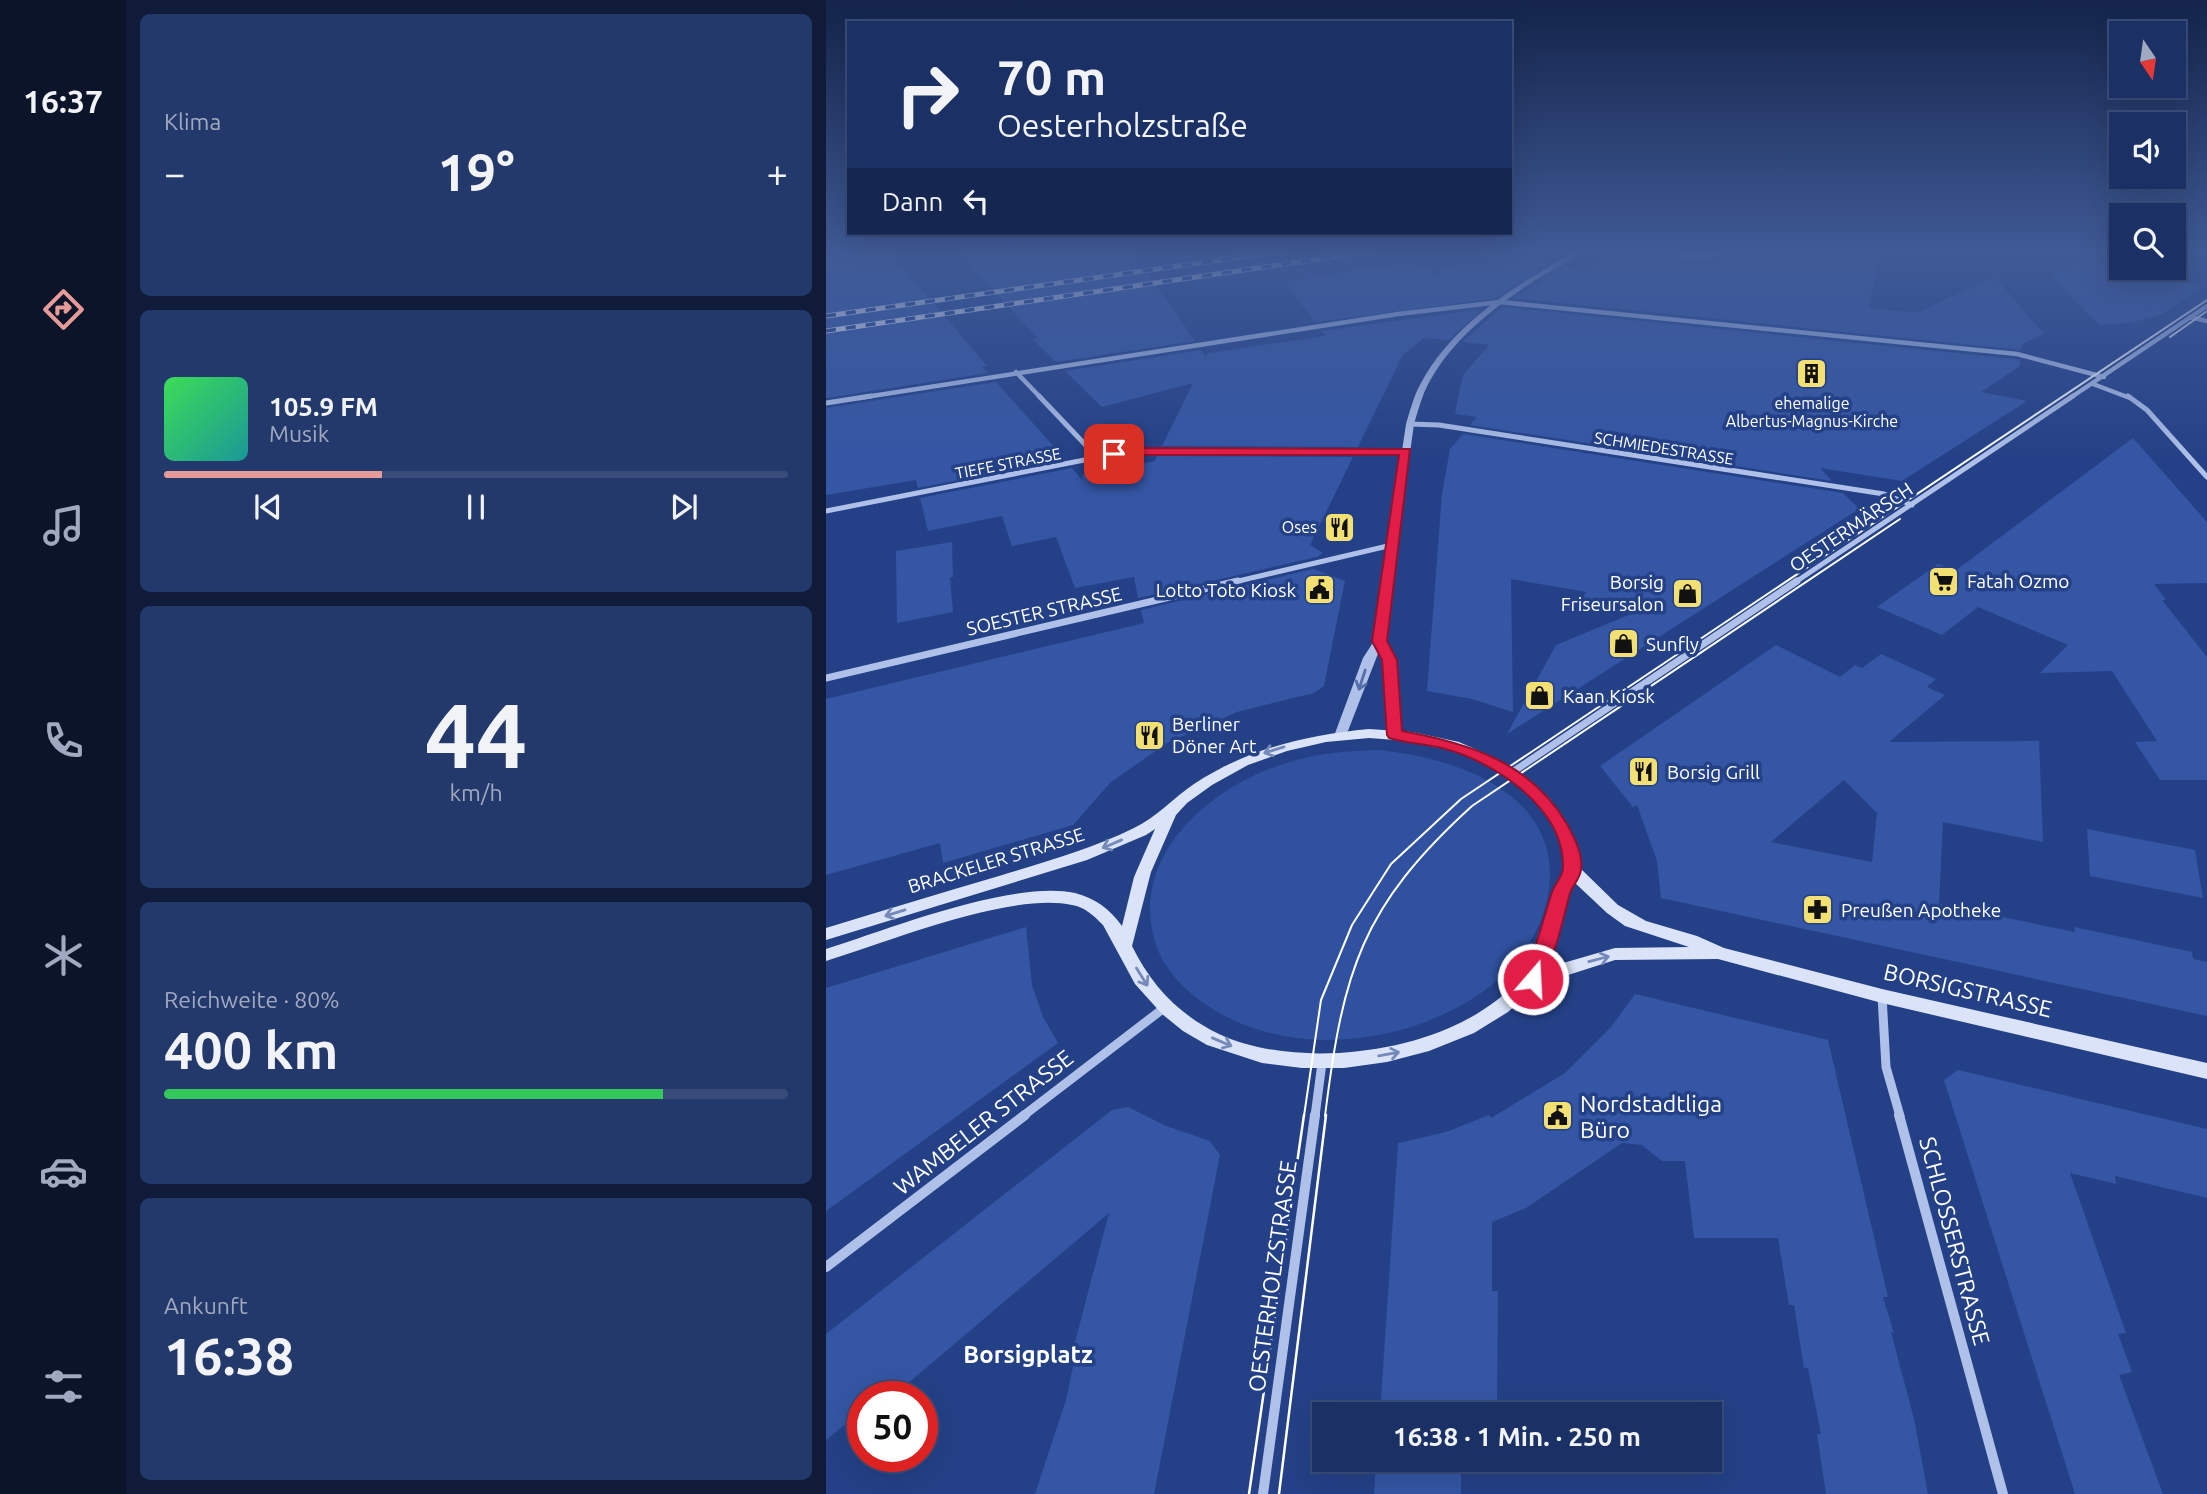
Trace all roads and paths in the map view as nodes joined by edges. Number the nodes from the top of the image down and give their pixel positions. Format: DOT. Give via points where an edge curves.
graph roads {
  1 [pos="1354,321"];
  2 [pos="1476,321"];
  3 [pos="1686,321"];
  4 [pos="2185,321"];
  5 [pos="1016,372"];
  6 [pos="2104,377"];
  7 [pos="2093,384"];
  8 [pos="826,403"];
  9 [pos="1410,424"];
  10 [pos="1406,452"];
  11 [pos="1097,457"];
  12 [pos="2207,477"];
  13 [pos="1912,505"];
  14 [pos="826,511"];
  15 [pos="1392,545"];
  16 [pos="1379,641"];
  17 [pos="826,678"];
  18 [pos="1394,735"];
  19 [pos="1340,736"];
  20 [pos="1511,773"];
  21 [pos="1171,811"];
  22 [pos="1573,871"];
  23 [pos="826,933"];
  24 [pos="1125,943"];
  25 [pos="1719,953"];
  26 [pos="826,955"];
  27 [pos="1533,979"];
  28 [pos="1882,996"];
  29 [pos="1164,1008"];
  30 [pos="1322,1063"];
  31 [pos="2207,1071"];
  32 [pos="826,1267"];
  33 [pos="1264,1494"];
  34 [pos="2003,1494"];
  1 -- 5 [label="street"];
  2 -- 9 [label="street" via="1427,376"];
  3 -- 6 [label="street" via="2017,354"];
  4 -- 6 [label="street, OESTERMÄRSCH"];
  5 -- 8 [label="street"];
  5 -- 11 [label="street"];
  6 -- 7 [label="street, OESTERMÄRSCH"];
  7 -- 12 [label="street" via="2128,396 2147,410"];
  7 -- 13 [label="street, OESTERMÄRSCH"];
  9 -- 10 [label="street"];
  9 -- 13 [label="street, SCHMIEDESTRASSE" via="1884,494"];
  10 -- 11 [label="street, TIEFE STRASSE" via="1130,452"];
  10 -- 15 [label="street"];
  11 -- 14 [label="street, TIEFE STRASSE"];
  13 -- 20 [label="street, OESTERMÄRSCH"];
  15 -- 16 [label="street"];
  15 -- 17 [label="street, SOESTER STRASSE"];
  16 -- 18 [label="street" via="1390,660"];
  16 -- 19 [label="street, one-way"];
  18 -- 19 [label="main road"];
  18 -- 20 [label="main road" via="1477,754"];
  19 -- 21 [label="main road, one-way" via="1261,754 1225,771"];
  20 -- 22 [label="main road" via="1549,808 1568,841"];
  21 -- 23 [label="main road, BRACKELER STRASSE, one-way" via="1141,831 1082,856"];
  21 -- 24 [label="main road" via="1144,869"];
  22 -- 25 [label="main road, BORSIGSTRASSE" via="1629,919 1696,940"];
  22 -- 27 [label="main road" via="1562,890"];
  24 -- 26 [label="main road" via="1112,921 1096,908 1065,897 1037,896"];
  24 -- 29 [label="main road, one-way" via="1139,976"];
  27 -- 25 [label="main road, BORSIGSTRASSE, one-way" via="1615,954"];
  25 -- 28 [label="main road, BORSIGSTRASSE"];
  30 -- 27 [label="main road, one-way" via="1397,1054 1457,1033 1507,1003"];
  28 -- 31 [label="main road, BORSIGSTRASSE"];
  28 -- 34 [label="street, SCHLOSSERSTRASSE" via="1886,1067"];
  29 -- 30 [label="main road, one-way" via="1191,1028 1227,1045 1268,1057"];
  29 -- 32 [label="street, WAMBELER STRASSE"];
  30 -- 33 [label="street, OESTERHOLZSTRASSE"];
}
